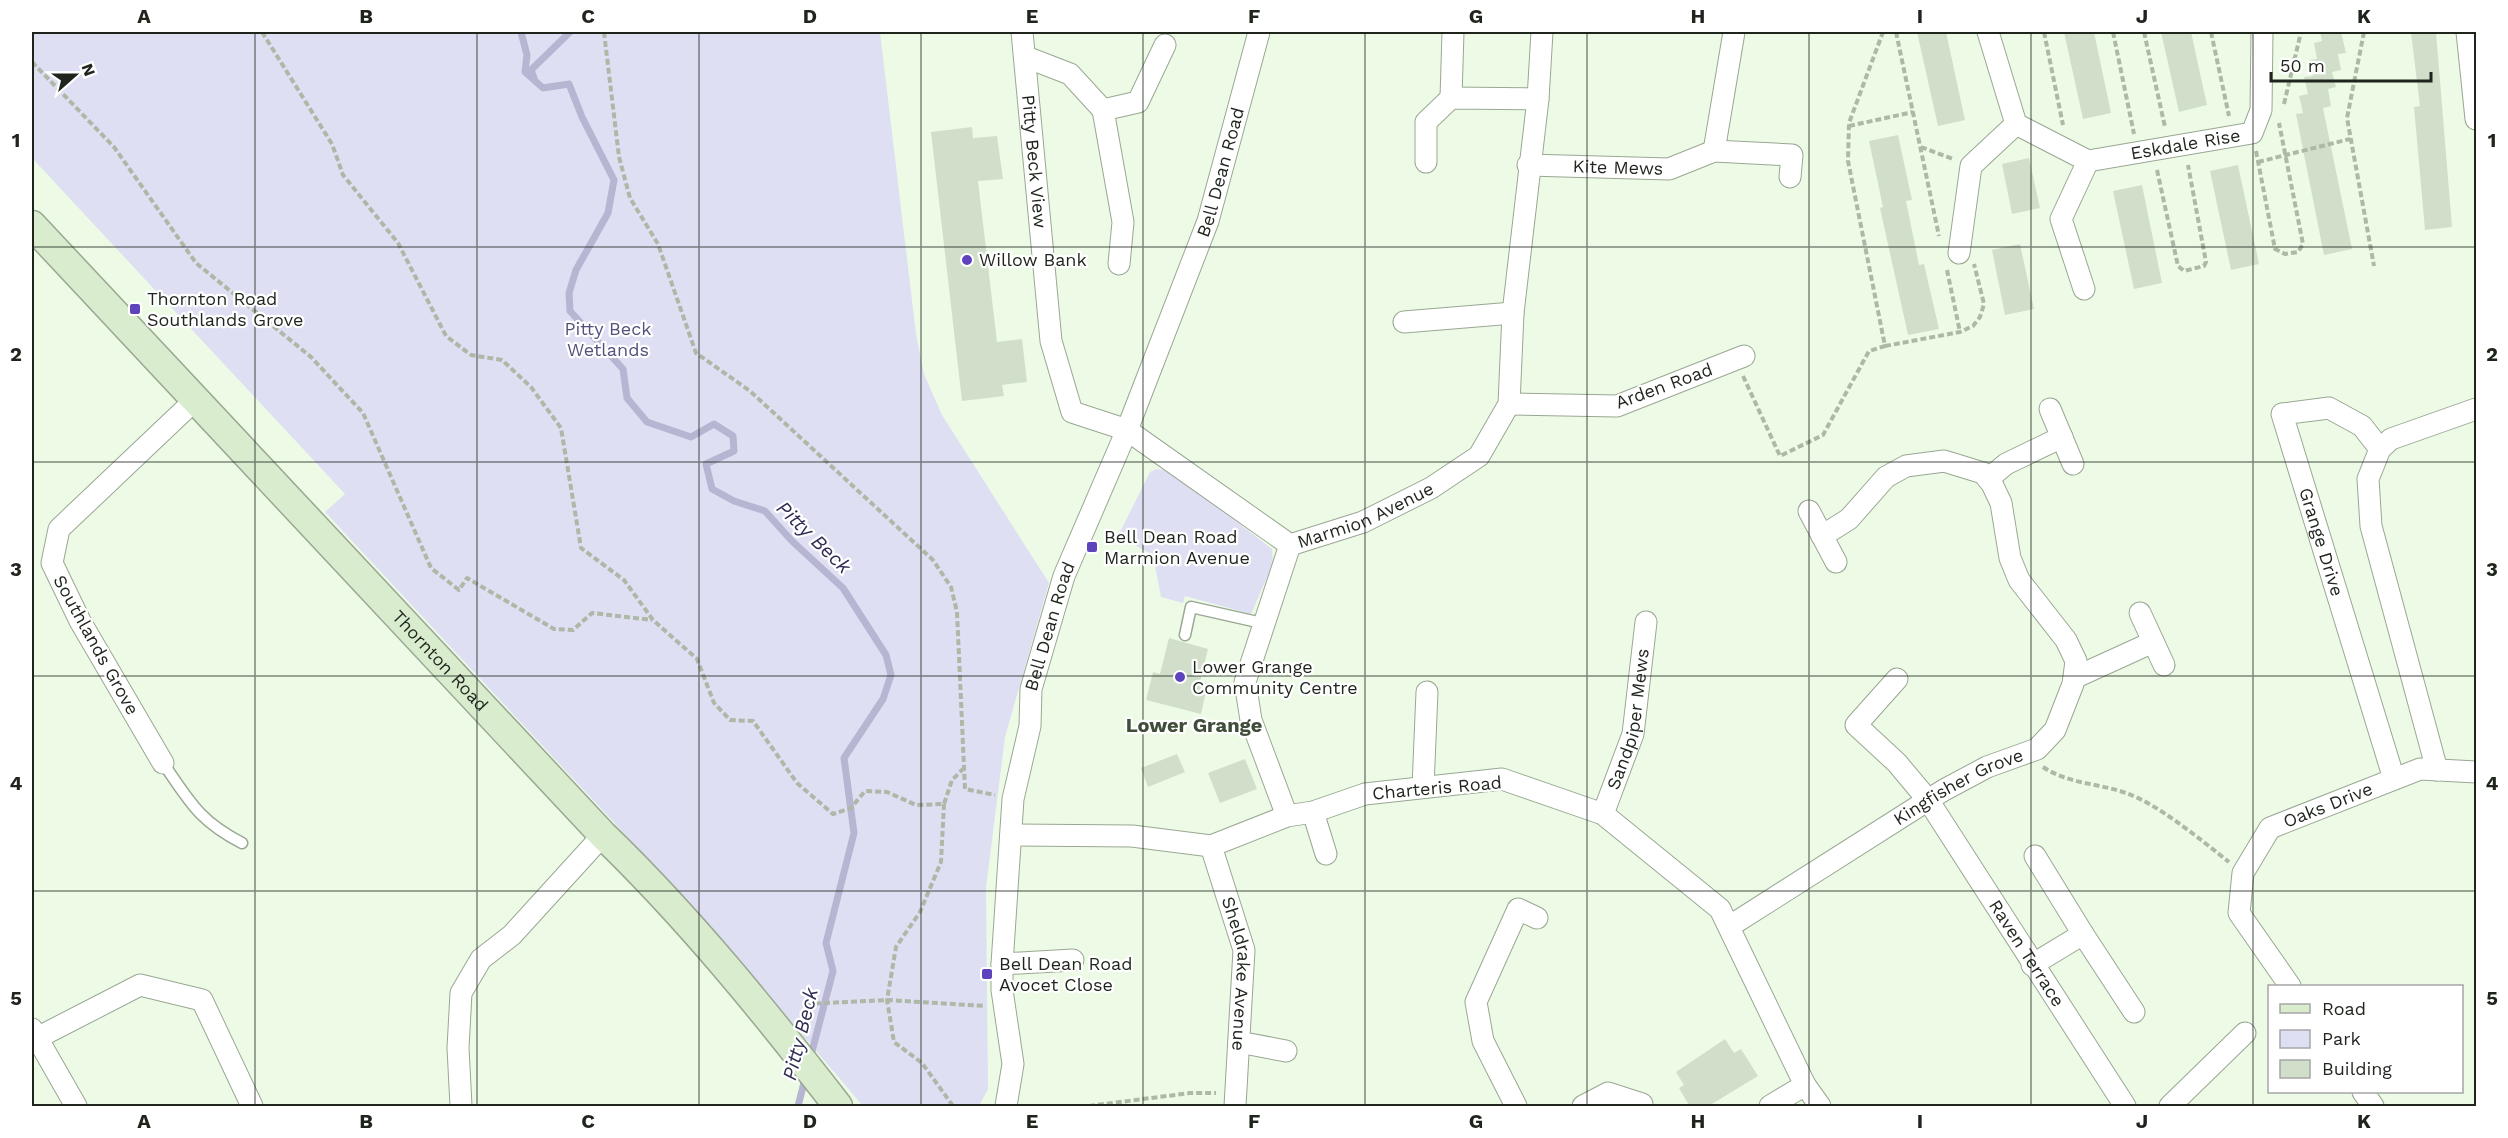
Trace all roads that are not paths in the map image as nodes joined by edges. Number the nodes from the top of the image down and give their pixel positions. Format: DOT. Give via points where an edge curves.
graph roads {
  1 [pos="1022,32"];
  2 [pos="1259,32"];
  3 [pos="1453,32"];
  4 [pos="1542,32"];
  5 [pos="1734,32"];
  6 [pos="1988,32"];
  7 [pos="2262,32"];
  8 [pos="2468,32"];
  9 [pos="1165,45"];
  10 [pos="1026,57"];
  11 [pos="1451,98"];
  12 [pos="1538,99"];
  13 [pos="1103,110"];
  14 [pos="2476,119"];
  15 [pos="2016,124"];
  16 [pos="1714,151"];
  17 [pos="2088,161"];
  18 [pos="1425,162"];
  19 [pos="1528,165"];
  20 [pos="1790,177"];
  21 [pos="32,225"];
  22 [pos="1949,256"];
  23 [pos="1119,264"];
  24 [pos="2084,289"];
  25 [pos="1513,313"];
  26 [pos="1404,322"];
  27 [pos="1740,358"];
  28 [pos="195,400"];
  29 [pos="1509,404"];
  30 [pos="2050,409"];
  31 [pos="2476,409"];
  32 [pos="1126,430"];
  33 [pos="2062,438"];
  34 [pos="2380,449"];
  35 [pos="2073,464"];
  36 [pos="1988,479"];
  37 [pos="1809,512"];
  38 [pos="1822,536"];
  39 [pos="1290,545"];
  40 [pos="1836,562"];
  41 [pos="2140,614"];
  42 [pos="1646,622"];
  43 [pos="1262,623"];
  44 [pos="1185,635"];
  45 [pos="2154,642"];
  46 [pos="2164,665"];
  47 [pos="2074,678"];
  48 [pos="1897,679"];
  49 [pos="1427,692"];
  50 [pos="163,763"];
  51 [pos="2438,770"];
  52 [pos="2476,772"];
  53 [pos="2394,779"];
  54 [pos="1423,787"];
  55 [pos="1928,800"];
  56 [pos="1313,813"];
  57 [pos="1603,814"];
  58 [pos="1287,816"];
  59 [pos="603,835"];
  60 [pos="1011,835"];
  61 [pos="242,843"];
  62 [pos="1211,846"];
  63 [pos="1326,854"];
  64 [pos="2035,856"];
  65 [pos="1536,918"];
  66 [pos="1730,926"];
  67 [pos="2083,934"];
  68 [pos="1073,960"];
  69 [pos="1002,964"];
  70 [pos="2032,965"];
  71 [pos="2289,985"];
  72 [pos="2134,1012"];
  73 [pos="34,1033"];
  74 [pos="2246,1033"];
  75 [pos="1239,1042"];
  76 [pos="1286,1051"];
  77 [pos="1805,1085"];
  78 [pos="2363,1093"];
  79 [pos="832,1099"];
  80 [pos="1235,1100"];
  81 [pos="1642,1104"];
  82 [pos="76,1107"];
  83 [pos="252,1107"];
  84 [pos="461,1107"];
  85 [pos="1006,1107"];
  86 [pos="1516,1107"];
  87 [pos="1583,1107"];
  88 [pos="1770,1107"];
  89 [pos="1820,1107"];
  90 [pos="2125,1107"];
  91 [pos="2170,1107"];
  92 [pos="2373,1107"];
  1 -- 10 [label="street, Pitty Beck View"];
  2 -- 32 [label="street, Bell Dean Road" via="1208,221"];
  3 -- 11 [label="street"];
  4 -- 12 [label="street, Marmion Avenue"];
  5 -- 16 [label="street"];
  6 -- 15 [label="street"];
  7 -- 17 [label="street, Eskdale Rise" via="2261,110 2243,134"];
  8 -- 14 [label="street"];
  9 -- 13 [label="street" via="1138,102"];
  10 -- 13 [label="street" via="1070,74"];
  10 -- 32 [label="street, Pitty Beck View" via="1051,341 1072,412"];
  11 -- 12 [label="street"];
  11 -- 18 [label="street" via="1426,122"];
  12 -- 19 [label="street, Marmion Avenue"];
  13 -- 23 [label="street" via="1123,222"];
  15 -- 17 [label="street"];
  15 -- 22 [label="street" via="1971,166"];
  16 -- 19 [label="street, Kite Mews" via="1668,169"];
  16 -- 20 [label="street, Kite Mews" via="1792,155"];
  17 -- 24 [label="street" via="2061,219"];
  19 -- 25 [label="street, Marmion Avenue"];
  21 -- 28 [label="main road, Thornton Road"];
  25 -- 26 [label="street"];
  25 -- 29 [label="street, Marmion Avenue"];
  27 -- 29 [label="street, Arden Road" via="1617,406"];
  28 -- 50 [label="street, Southlands Grove" via="59,529 52,563 80,621"];
  28 -- 59 [label="main road, Thornton Road"];
  29 -- 39 [label="street, Marmion Avenue" via="1479,456 1431,488 1363,522"];
  30 -- 33 [label="street"];
  31 -- 34 [label="street" via="2391,439"];
  32 -- 39 [label="street, Marmion Avenue"];
  32 -- 60 [label="street, Bell Dean Road" via="1064,576 1031,689 1030,726 1013,799"];
  33 -- 35 [label="street"];
  33 -- 36 [label="street" via="2006,464"];
  34 -- 51 [label="street" via="2368,479 2371,526"];
  34 -- 53 [label="street, Grange Drive" via="2361,426 2329,408 2282,414"];
  36 -- 38 [label="street" via="1983,473 1944,461 1905,466 1886,477 1849,519"];
  36 -- 47 [label="street, Kingfisher Grove" via="2001,503 2010,558 2019,580 2066,640 2076,661"];
  37 -- 38 [label="street"];
  38 -- 40 [label="street"];
  39 -- 43 [label="street"];
  41 -- 45 [label="street"];
  42 -- 57 [label="street, Sandpiper Mews" via="1633,734"];
  43 -- 44 [label="lane" via="1191,607"];
  43 -- 58 [label="street" via="1245,682 1251,720"];
  45 -- 46 [label="street"];
  45 -- 47 [label="street"];
  47 -- 55 [label="street, Kingfisher Grove" via="2055,730 2037,749 1987,767"];
  48 -- 55 [label="street, Raven Terrace" via="1856,725 1897,763"];
  49 -- 54 [label="street"];
  50 -- 61 [label="lane" via="214,829"];
  51 -- 52 [label="street, Oaks Drive"];
  51 -- 53 [label="street, Oaks Drive" via="2420,769"];
  53 -- 71 [label="street, Oaks Drive" via="2270,828 2243,873 2239,914"];
  54 -- 56 [label="street, Charteris Road" via="1365,794"];
  54 -- 57 [label="street, Charteris Road" via="1502,778"];
  55 -- 66 [label="street, Kingfisher Grove"];
  55 -- 70 [label="street, Raven Terrace"];
  56 -- 58 [label="street, Charteris Road"];
  56 -- 63 [label="street"];
  57 -- 66 [label="street, Charteris Road" via="1720,909"];
  58 -- 62 [label="street, Charteris Road"];
  59 -- 79 [label="main road, Thornton Road" via="640,870 777,1026"];
  59 -- 84 [label="street" via="512,935 481,959 461,993"];
  60 -- 62 [label="street, Charteris Road" via="1132,836"];
  60 -- 69 [label="street, Bell Dean Road"];
  62 -- 75 [label="street, Sheldrake Avenue" via="1244,950"];
  64 -- 67 [label="street"];
  65 -- 86 [label="street" via="1518,909 1476,1002 1483,1041"];
  66 -- 77 [label="street, Charteris Road"];
  67 -- 70 [label="street"];
  67 -- 72 [label="street"];
  68 -- 69 [label="street"];
  69 -- 85 [label="street, Bell Dean Road" via="1013,1065"];
  70 -- 90 [label="street, Raven Terrace"];
  73 -- 82 [label="street"];
  73 -- 83 [label="street" via="140,985 202,1000"];
  74 -- 91 [label="street"];
  75 -- 76 [label="street"];
  75 -- 80 [label="street, Sheldrake Avenue"];
  77 -- 88 [label="street"];
  77 -- 89 [label="street, Charteris Road"];
  78 -- 92 [label="street"];
  81 -- 87 [label="street" via="1608,1093"];
}
